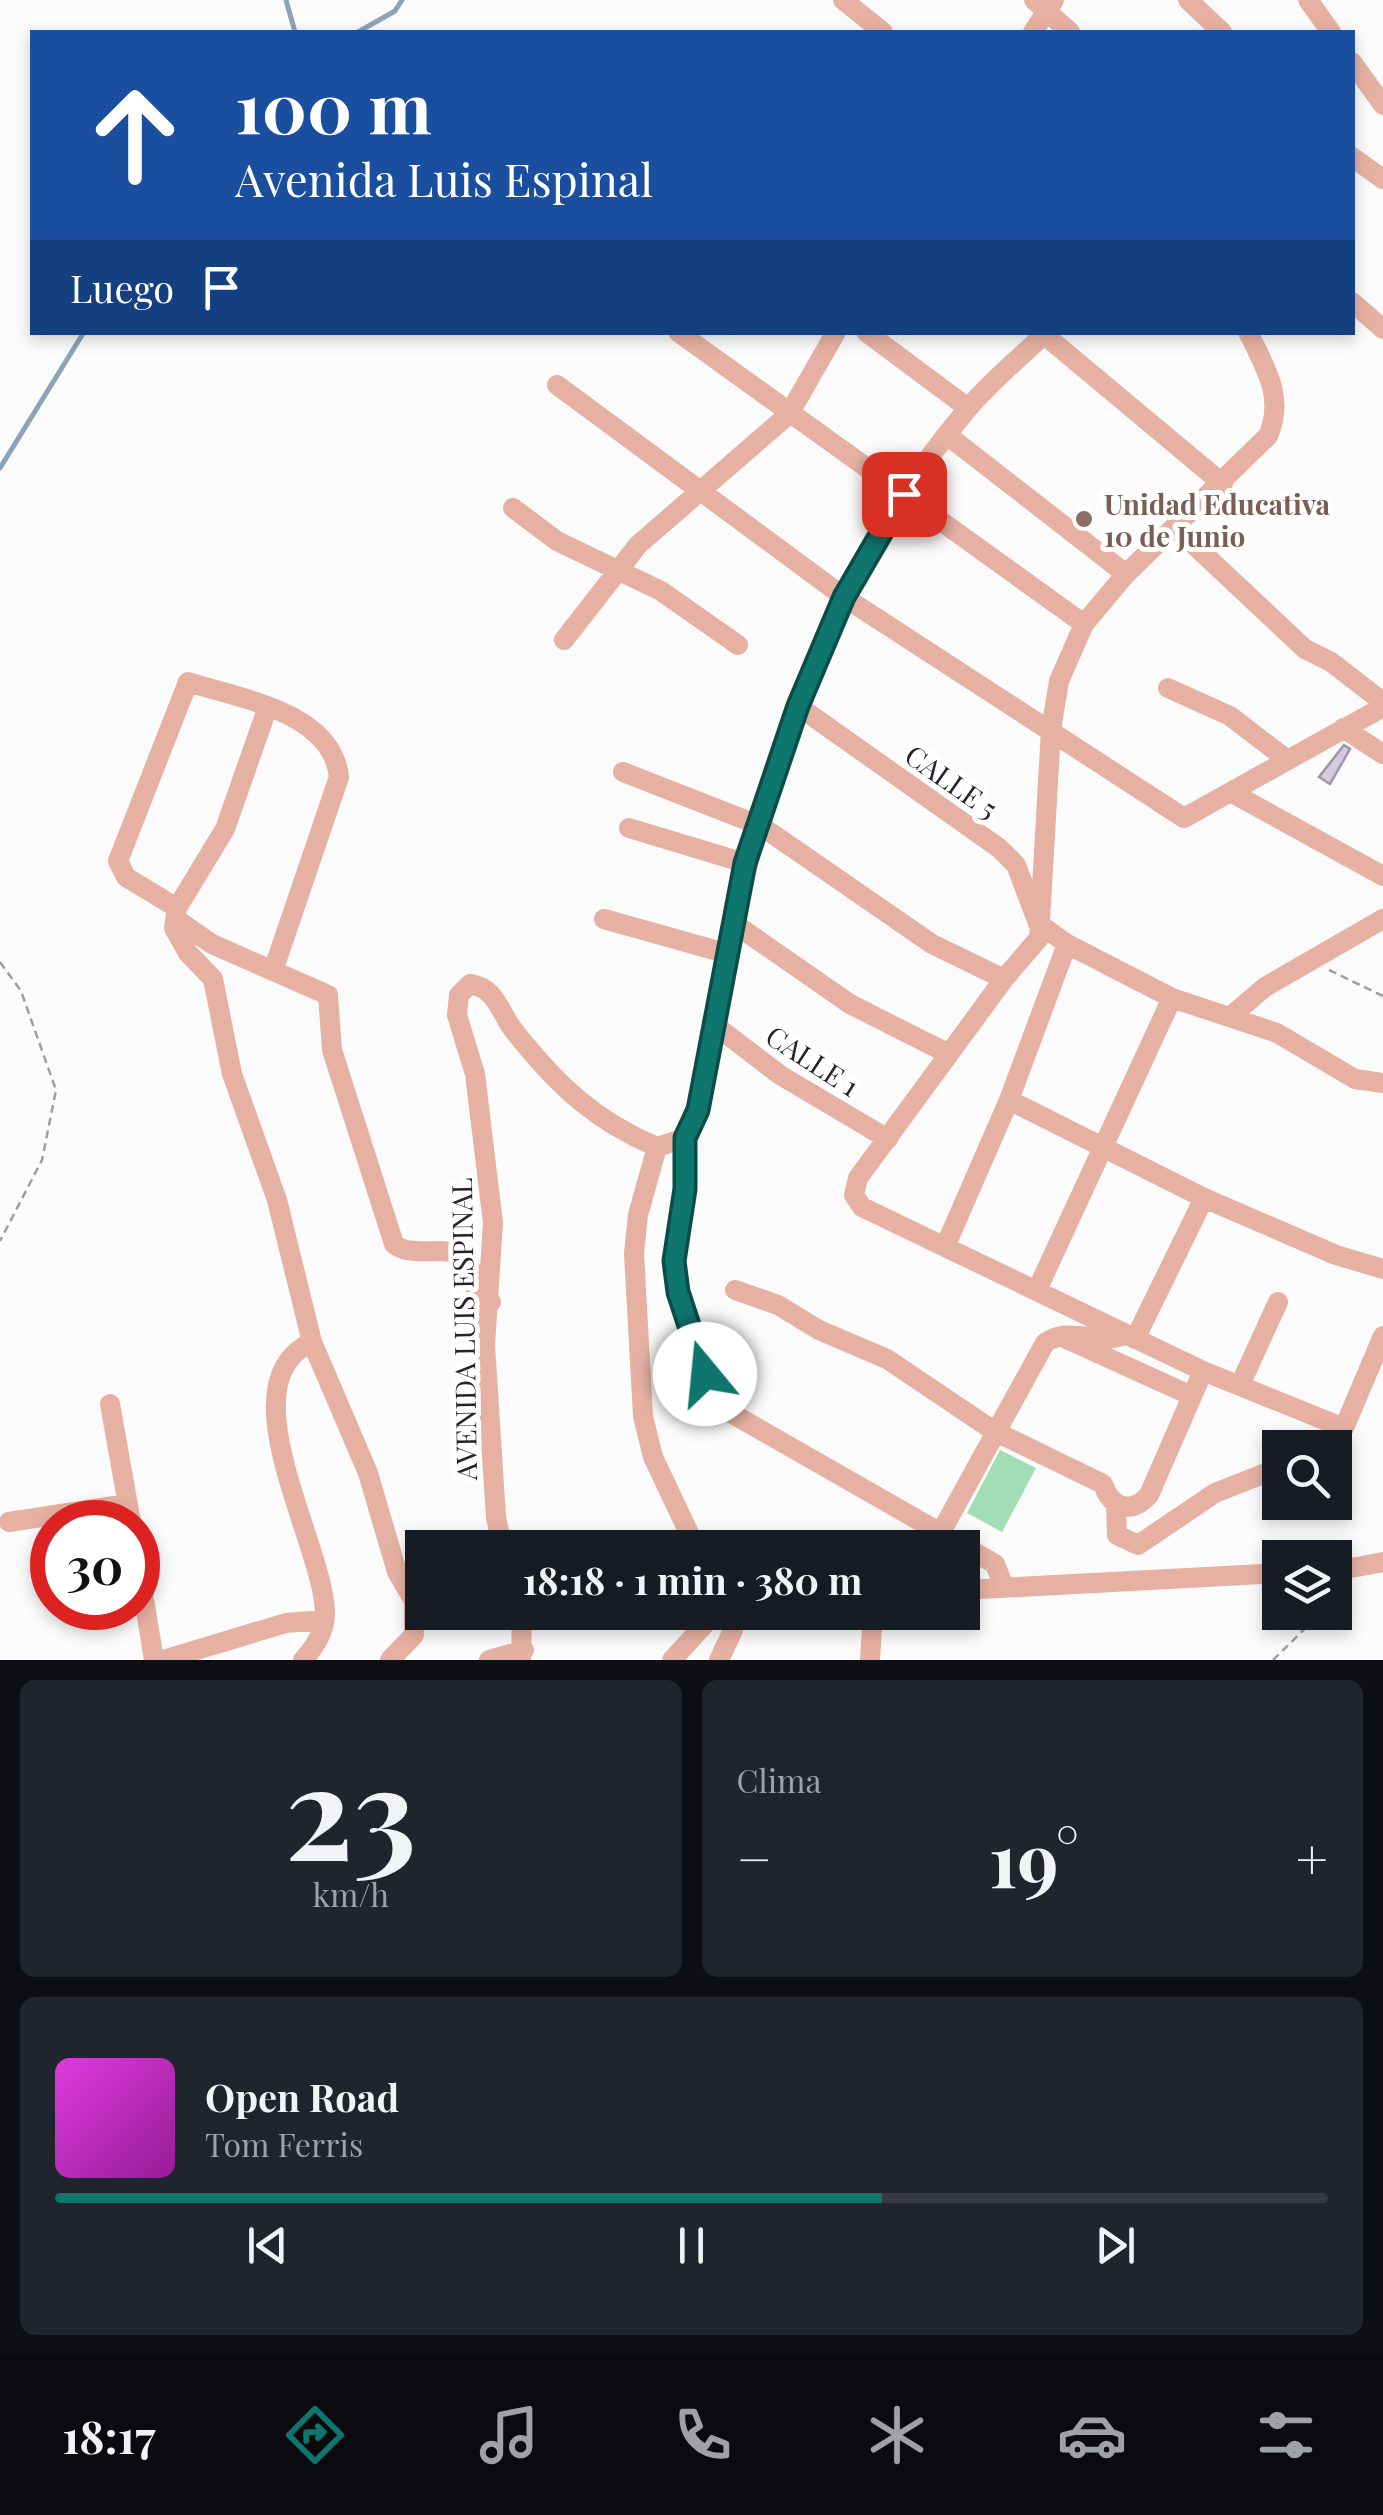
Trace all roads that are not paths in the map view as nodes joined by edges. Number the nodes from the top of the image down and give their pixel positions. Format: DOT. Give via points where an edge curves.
graph roads {
  1 [pos="844,0"];
  2 [pos="1188,0"];
  3 [pos="1308,0"];
  4 [pos="1045,4"];
  5 [pos="882,30"];
  6 [pos="1034,30"];
  7 [pos="1068,30"];
  8 [pos="1220,30"];
  9 [pos="1330,30"];
  10 [pos="1355,66"];
  11 [pos="1383,106"];
  12 [pos="1355,305"];
  13 [pos="1383,329"];
  14 [pos="682,335"];
  15 [pos="834,335"];
  16 [pos="870,335"];
  17 [pos="1042,335"];
  18 [pos="1046,335"];
  19 [pos="1249,335"];
  20 [pos="557,385"];
  21 [pos="968,408"];
  22 [pos="789,414"];
  23 [pos="946,434"];
  24 [pos="1223,484"];
  25 [pos="702,488"];
  26 [pos="904,494"];
  27 [pos="514,508"];
  28 [pos="1176,528"];
  29 [pos="618,570"];
  30 [pos="1126,574"];
  31 [pos="844,597"];
  32 [pos="1084,624"];
  33 [pos="564,640"];
  34 [pos="738,645"];
  35 [pos="1168,688"];
  36 [pos="1383,704"];
  37 [pos="798,706"];
  38 [pos="268,709"];
  39 [pos="1343,728"];
  40 [pos="1052,730"];
  41 [pos="1383,754"];
  42 [pos="1286,759"];
  43 [pos="623,772"];
  44 [pos="1234,794"];
  45 [pos="761,826"];
  46 [pos="629,828"];
  47 [pos="745,863"];
  48 [pos="1383,876"];
  49 [pos="176,913"];
  50 [pos="604,919"];
  51 [pos="1383,919"];
  52 [pos="732,922"];
  53 [pos="1043,928"];
  54 [pos="1067,944"];
  55 [pos="725,954"];
  56 [pos="273,971"];
  57 [pos="1004,979"];
  58 [pos="1172,998"];
  59 [pos="1231,1016"];
  60 [pos="712,1022"];
  61 [pos="949,1054"];
  62 [pos="1383,1082"];
  63 [pos="1009,1100"];
  64 [pos="685,1138"];
  65 [pos="888,1138"];
  66 [pos="1103,1146"];
  67 [pos="657,1148"];
  68 [pos="1204,1198"];
  69 [pos="945,1248"];
  70 [pos="1383,1269"];
  71 [pos="735,1290"];
  72 [pos="1037,1290"];
  73 [pos="490,1302"];
  74 [pos="1278,1302"];
  75 [pos="1060,1336"];
  76 [pos="1130,1336"];
  77 [pos="1383,1336"];
  78 [pos="312,1342"];
  79 [pos="1203,1370"];
  80 [pos="1240,1386"];
  81 [pos="1192,1396"];
  82 [pos="110,1404"];
  83 [pos="994,1431"];
  84 [pos="1262,1474"];
  85 [pos="127,1500"];
  86 [pos="1116,1505"];
  87 [pos="30,1521"];
  88 [pos="9,1522"];
  89 [pos="501,1530"];
  90 [pos="687,1530"];
  91 [pos="937,1530"];
  92 [pos="942,1530"];
  93 [pos="1383,1548"];
  94 [pos="980,1555"];
  95 [pos="1376,1564"];
  96 [pos="1262,1574"];
  97 [pos="1004,1586"];
  98 [pos="980,1588"];
  99 [pos="324,1620"];
  100 [pos="149,1630"];
  101 [pos="699,1630"];
  102 [pos="733,1630"];
  103 [pos="872,1630"];
  104 [pos="522,1655"];
  105 [pos="154,1660"];
  106 [pos="163,1660"];
  107 [pos="303,1660"];
  108 [pos="390,1660"];
  109 [pos="489,1660"];
  110 [pos="672,1660"];
  111 [pos="719,1660"];
  112 [pos="870,1660"];
  1 -- 5 [label="street"];
  2 -- 8 [label="street"];
  3 -- 9 [label="street"];
  4 -- 6 [label="street"];
  4 -- 7 [label="street"];
  10 -- 11 [label="street"];
  12 -- 13 [label="street"];
  14 -- 22 [label="street"];
  15 -- 22 [label="street"];
  16 -- 21 [label="street"];
  17 -- 21 [label="street"];
  18 -- 24 [label="street"];
  19 -- 24 [label="street" via="1273,386 1275,419 1268,436"];
  20 -- 25 [label="street"];
  21 -- 23 [label="street"];
  22 -- 25 [label="street"];
  22 -- 26 [label="street"];
  23 -- 26 [label="street"];
  23 -- 30 [label="street"];
  24 -- 28 [label="street"];
  25 -- 29 [label="street"];
  25 -- 31 [label="street"];
  26 -- 31 [label="street"];
  26 -- 32 [label="street"];
  27 -- 29 [label="street" via="557,541"];
  28 -- 30 [label="street"];
  28 -- 36 [label="street" via="1305,649"];
  29 -- 33 [label="street"];
  29 -- 34 [label="street"];
  30 -- 32 [label="street"];
  31 -- 37 [label="street"];
  31 -- 40 [label="street"];
  32 -- 40 [label="street" via="1059,682"];
  35 -- 42 [label="street" via="1230,716"];
  36 -- 39 [label="street"];
  37 -- 45 [label="street"];
  37 -- 53 [label="street, CALLE 5" via="999,848 1016,865"];
  38 -- 49 [label="street" via="225,829"];
  38 -- 49 [label="street" via="188,682 118,862 126,877"];
  38 -- 56 [label="street" via="309,726 328,743 339,778"];
  39 -- 41 [label="street"];
  39 -- 42 [label="street"];
  40 -- 44 [label="street" via="1184,818"];
  40 -- 53 [label="street"];
  42 -- 44 [label="street"];
  43 -- 45 [label="street"];
  44 -- 48 [label="street"];
  45 -- 47 [label="street"];
  45 -- 57 [label="street" via="932,944"];
  46 -- 47 [label="street"];
  47 -- 52 [label="street"];
  49 -- 56 [label="street" via="212,944"];
  49 -- 78 [label="street" via="181,943 213,980 232,1074 282,1215"];
  50 -- 55 [label="street"];
  51 -- 59 [label="street" via="1249,998"];
  52 -- 55 [label="street"];
  52 -- 61 [label="street" via="850,1004"];
  53 -- 54 [label="street"];
  53 -- 57 [label="street"];
  54 -- 58 [label="street"];
  54 -- 63 [label="street"];
  55 -- 60 [label="street"];
  56 -- 73 [label="street" via="328,995 332,1050 394,1244 411,1252 458,1254 471,1267 476,1291"];
  57 -- 61 [label="street"];
  58 -- 59 [label="street"];
  58 -- 66 [label="street"];
  59 -- 62 [label="street" via="1277,1033 1355,1079"];
  60 -- 64 [label="street" via="698,1110"];
  60 -- 65 [label="street, CALLE 1" via="780,1076"];
  61 -- 65 [label="street"];
  63 -- 66 [label="street"];
  63 -- 69 [label="street"];
  64 -- 67 [label="street"];
  64 -- 91 [label="street" via="674,1261 678,1292 717,1405"];
  65 -- 69 [label="street" via="858,1178 854,1196 862,1207"];
  66 -- 68 [label="street"];
  66 -- 72 [label="street"];
  67 -- 73 [label="street, AVENIDA LUIS ESPINAL" via="594,1116 521,1040 486,989 464,987 457,1015 475,1074 493,1223"];
  67 -- 90 [label="street" via="634,1253 643,1416 653,1457"];
  68 -- 70 [label="street"];
  68 -- 76 [label="street"];
  69 -- 72 [label="street"];
  71 -- 83 [label="street" via="887,1359"];
  72 -- 76 [label="street"];
  73 -- 89 [label="street, AVENIDA LUIS ESPINAL" via="485,1344"];
  74 -- 80 [label="street"];
  75 -- 76 [label="street"];
  75 -- 81 [label="street"];
  75 -- 83 [label="street" via="1045,1342"];
  76 -- 79 [label="street"];
  77 -- 80 [label="street" via="1344,1428"];
  78 -- 99 [label="street" via="281,1367 275,1399"];
  78 -- 108 [label="street" via="414,1602 414,1635"];
  79 -- 80 [label="street"];
  79 -- 81 [label="street"];
  81 -- 86 [label="street" via="1150,1494 1136,1506"];
  82 -- 85 [label="street"];
  83 -- 86 [label="street" via="1103,1484"];
  83 -- 92 [label="street"];
  84 -- 86 [label="street" via="1215,1493 1138,1545 1117,1535"];
  87 -- 88 [label="street"];
  93 -- 95 [label="street"];
  94 -- 97 [label="street" via="995,1564"];
  96 -- 97 [label="street"];
  97 -- 98 [label="street"];
  99 -- 106 [label="street" via="286,1623"];
  99 -- 107 [label="street"];
  100 -- 105 [label="street"];
  101 -- 110 [label="street"];
  102 -- 111 [label="street"];
  103 -- 112 [label="street"];
  104 -- 109 [label="street"];
}
